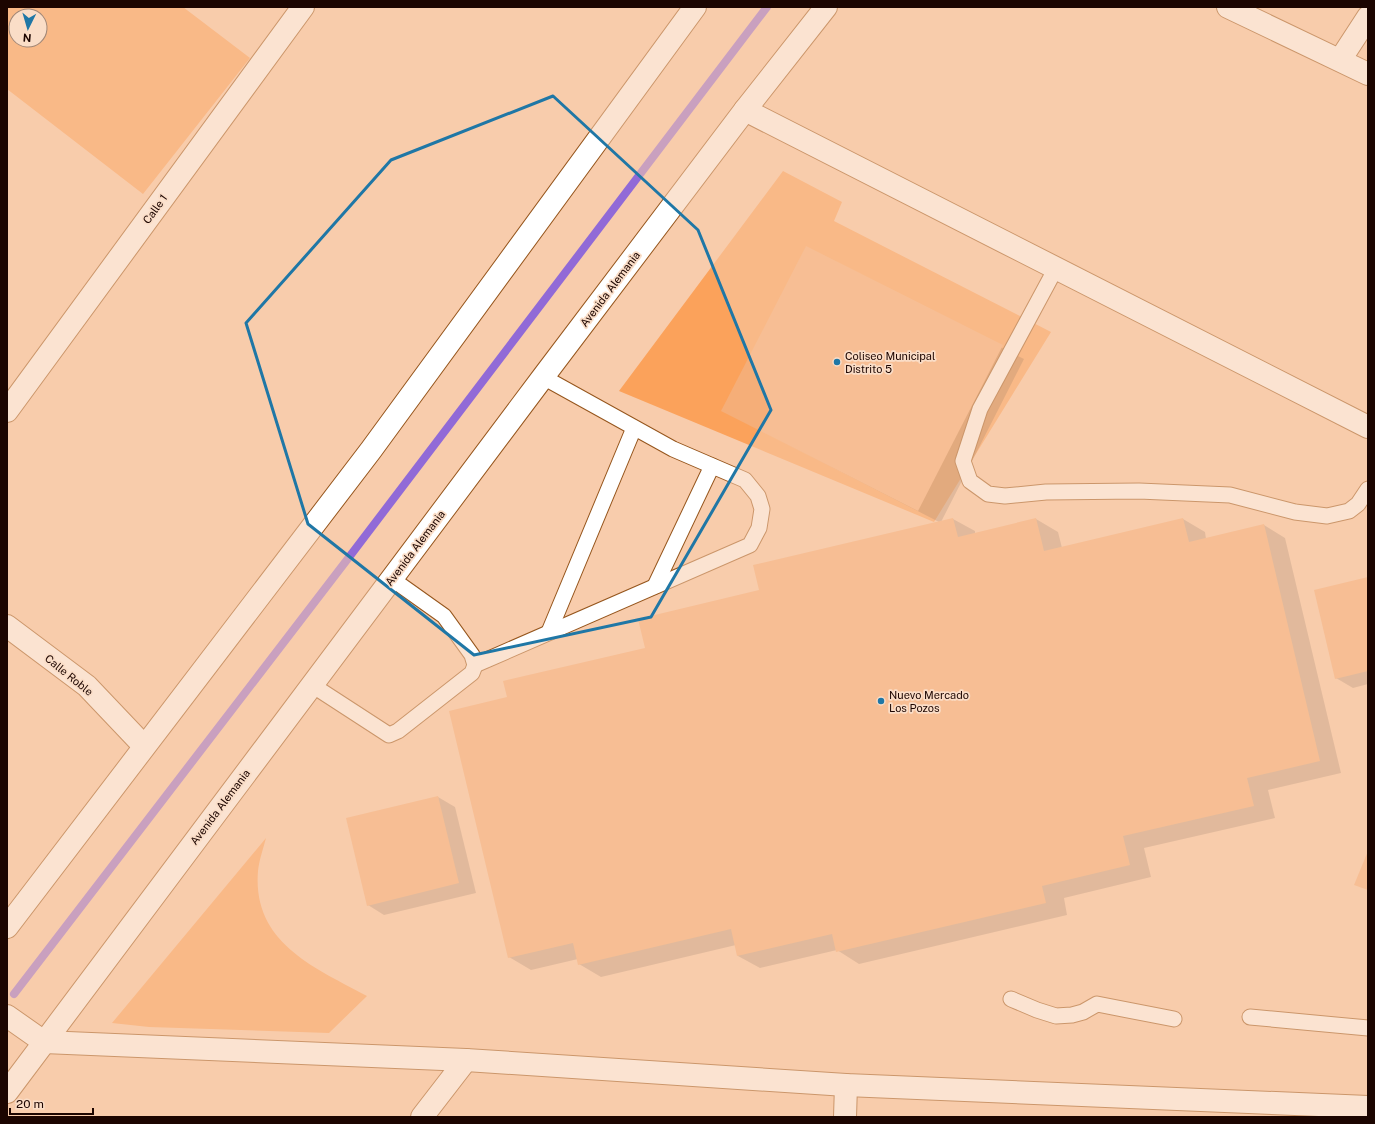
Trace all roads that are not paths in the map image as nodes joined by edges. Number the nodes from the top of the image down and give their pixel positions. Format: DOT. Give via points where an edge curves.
graph roads {
  1 [pos="303,7"];
  2 [pos="695,7"];
  3 [pos="826,7"];
  4 [pos="1228,7"];
  5 [pos="1368,17"];
  6 [pos="1340,60"];
  7 [pos="1368,74"];
  8 [pos="745,110"];
  9 [pos="1056,268"];
  10 [pos="543,377"];
  11 [pos="7,411"];
  12 [pos="1368,427"];
  13 [pos="634,428"];
  14 [pos="712,466"];
  15 [pos="1368,489"];
  16 [pos="392,578"];
  17 [pos="655,586"];
  18 [pos="7,626"];
  19 [pos="549,632"];
  20 [pos="475,665"];
  21 [pos="312,685"];
  22 [pos="144,746"];
  23 [pos="7,927"];
  24 [pos="1011,999"];
  25 [pos="7,1016"];
  26 [pos="1250,1017"];
  27 [pos="1174,1019"];
  28 [pos="1368,1028"];
  29 [pos="44,1042"];
  30 [pos="466,1060"];
  31 [pos="846,1085"];
  32 [pos="7,1092"];
  33 [pos="1368,1107"];
  34 [pos="1184,1108"];
  35 [pos="422,1117"];
  36 [pos="845,1117"];
  1 -- 11 [label="street, Calle 1"];
  2 -- 22 [label="street" via="375,444"];
  3 -- 8 [label="street, Avenida Alemania"];
  4 -- 6 [label="street"];
  5 -- 6 [label="street"];
  6 -- 7 [label="street"];
  8 -- 9 [label="street"];
  8 -- 10 [label="street, Avenida Alemania"];
  9 -- 12 [label="street"];
  9 -- 15 [label="lane" via="980,409 963,461 970,481 988,494 1005,496 1046,492 1139,490 1230,495 1295,512 1327,516 1349,511 1358,504"];
  10 -- 13 [label="lane"];
  10 -- 16 [label="street, Avenida Alemania"];
  13 -- 14 [label="lane"];
  13 -- 19 [label="lane"];
  14 -- 17 [label="lane"];
  14 -- 17 [label="lane" via="745,480 758,496 762,509 759,528 750,545"];
  16 -- 20 [label="lane" via="444,616 472,655"];
  16 -- 21 [label="street, Avenida Alemania"];
  17 -- 19 [label="lane"];
  18 -- 22 [label="street, Calle Roble" via="87,686"];
  19 -- 20 [label="lane"];
  20 -- 21 [label="lane" via="472,673 398,731 389,735"];
  21 -- 29 [label="street, Avenida Alemania"];
  22 -- 23 [label="street"];
  24 -- 27 [label="lane" via="1056,1016 1083,1012 1097,1004"];
  25 -- 29 [label="street"];
  26 -- 28 [label="lane"];
  29 -- 30 [label="street"];
  29 -- 32 [label="street, Avenida Alemania"];
  30 -- 31 [label="street"];
  30 -- 35 [label="street"];
  31 -- 34 [label="street"];
  31 -- 36 [label="street"];
  33 -- 34 [label="street"];
}
